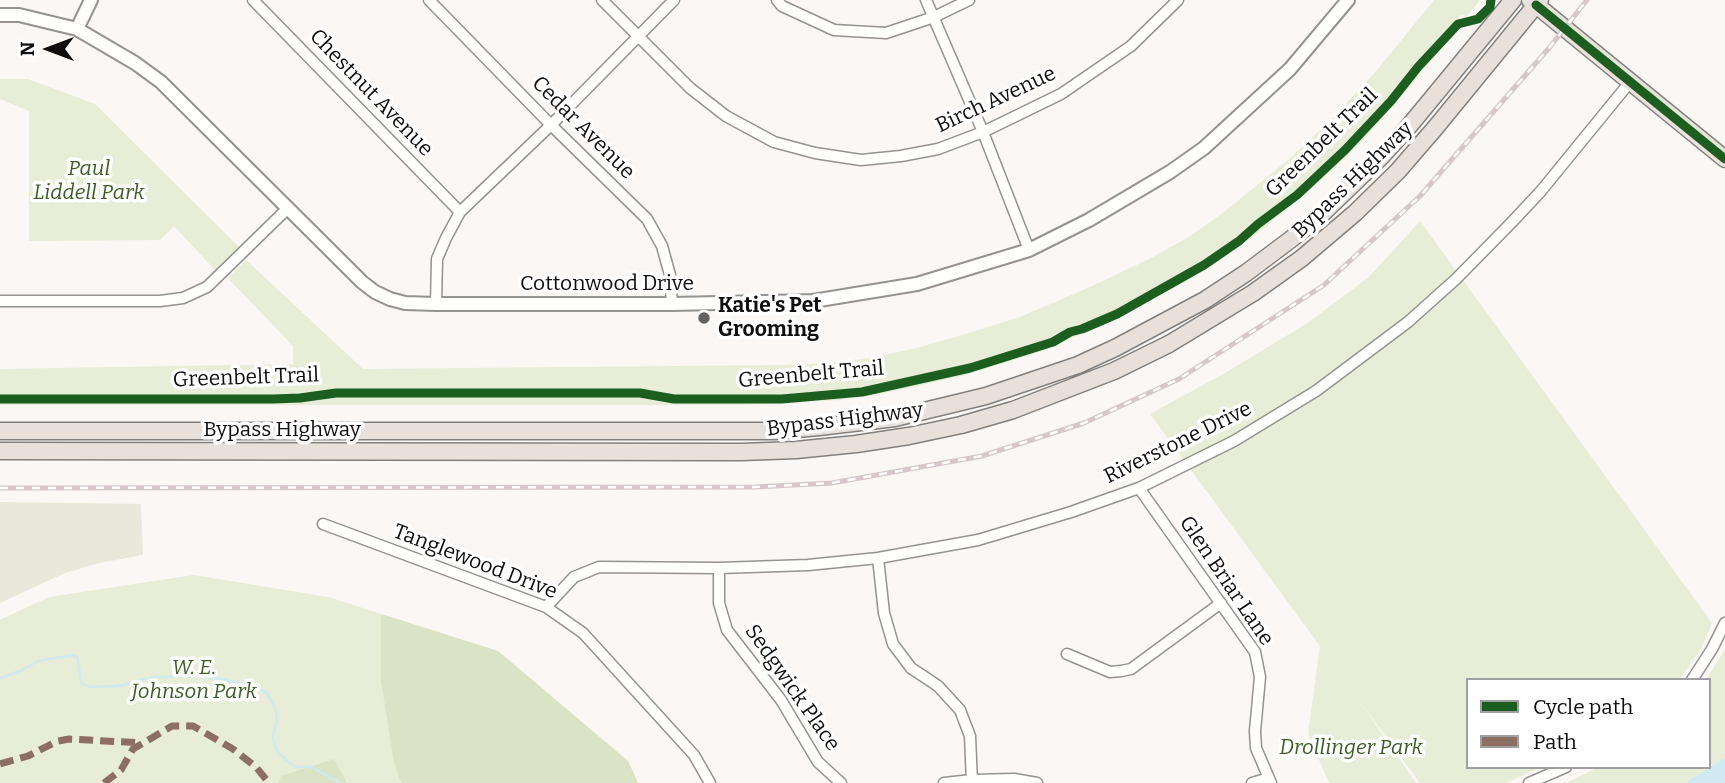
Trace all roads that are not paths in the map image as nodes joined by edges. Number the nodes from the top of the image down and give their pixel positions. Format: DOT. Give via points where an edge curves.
graph roads {
  1 [pos="91,0"];
  2 [pos="253,0"];
  3 [pos="429,0"];
  4 [pos="602,0"];
  5 [pos="674,0"];
  6 [pos="777,0"];
  7 [pos="926,0"];
  8 [pos="969,0"];
  9 [pos="1178,0"];
  10 [pos="1348,0"];
  11 [pos="1513,0"];
  12 [pos="1535,2"];
  13 [pos="0,15"];
  14 [pos="934,17"];
  15 [pos="77,29"];
  16 [pos="638,36"];
  17 [pos="1630,82"];
  18 [pos="551,125"];
  19 [pos="983,132"];
  20 [pos="1725,159"];
  21 [pos="287,209"];
  22 [pos="460,212"];
  23 [pos="1029,250"];
  24 [pos="0,301"];
  25 [pos="436,304"];
  26 [pos="672,304"];
  27 [pos="0,431"];
  28 [pos="0,451"];
  29 [pos="1139,488"];
  30 [pos="323,524"];
  31 [pos="878,558"];
  32 [pos="719,568"];
  33 [pos="1221,603"];
  34 [pos="546,607"];
  35 [pos="1725,623"];
  36 [pos="1067,654"];
  37 [pos="1693,678"];
  38 [pos="1561,769"];
  39 [pos="1270,780"];
  40 [pos="972,782"];
  41 [pos="710,783"];
  42 [pos="841,783"];
  43 [pos="944,783"];
  44 [pos="1037,783"];
  45 [pos="1252,783"];
  46 [pos="1529,783"];
  1 -- 15 [label="street"];
  2 -- 22 [label="street, Chestnut Avenue"];
  3 -- 18 [label="street, Cedar Avenue"];
  4 -- 16 [label="street, Birch Avenue"];
  5 -- 16 [label="street"];
  6 -- 14 [label="street" via="834,30 886,33"];
  7 -- 14 [label="street"];
  8 -- 14 [label="street"];
  9 -- 19 [label="street, Birch Avenue" via="1131,46 1061,94"];
  10 -- 23 [label="street, Cottonwood Drive" via="1290,69 1204,148 1089,220"];
  11 -- 27 [label="highway, Bypass Highway" via="1382,156 1290,240 1157,327 1078,365 986,396 895,418 775,431"];
  12 -- 17 [label="main road"];
  12 -- 28 [label="highway, Bypass Highway" via="1398,171 1302,258 1170,344 1013,410 909,436 796,450"];
  13 -- 15 [label="street, Cottonwood Drive"];
  14 -- 19 [label="street"];
  15 -- 21 [label="street, Cottonwood Drive" via="161,82"];
  16 -- 18 [label="street"];
  16 -- 19 [label="street, Birch Avenue" via="690,88 726,116 774,142 861,160 938,149"];
  17 -- 20 [label="main road"];
  17 -- 29 [label="street, Riverstone Drive" via="1513,222 1408,322 1316,391 1234,441"];
  18 -- 22 [label="street"];
  18 -- 26 [label="street, Cedar Avenue" via="648,219 662,246"];
  19 -- 23 [label="street"];
  21 -- 24 [label="street" via="207,288 183,298"];
  21 -- 25 [label="street, Cottonwood Drive" via="375,292 405,303"];
  22 -- 25 [label="street" via="437,258"];
  23 -- 26 [label="street, Cottonwood Drive" via="917,284 813,301"];
  25 -- 26 [label="street, Cottonwood Drive"];
  29 -- 31 [label="street, Riverstone Drive" via="978,540"];
  29 -- 33 [label="street, Glen Briar Lane"];
  30 -- 34 [label="street, Tanglewood Drive"];
  31 -- 32 [label="street, Riverstone Drive"];
  31 -- 40 [label="street" via="884,613 893,644 911,668 938,686 960,710 970,736"];
  32 -- 34 [label="street, Riverstone Drive" via="599,567 574,577"];
  32 -- 42 [label="street, Sedgwick Place" via="719,603 727,630 781,700 818,762"];
  33 -- 36 [label="street" via="1131,668 1110,672"];
  33 -- 39 [label="street, Glen Briar Lane" via="1255,652 1260,677 1256,748"];
  34 -- 41 [label="street, Tanglewood Drive" via="583,634 694,755"];
  35 -- 37 [label="street"];
  38 -- 46 [label="street"];
  39 -- 45 [label="street"];
  40 -- 43 [label="street"];
  40 -- 44 [label="street" via="1014,779"];
}
